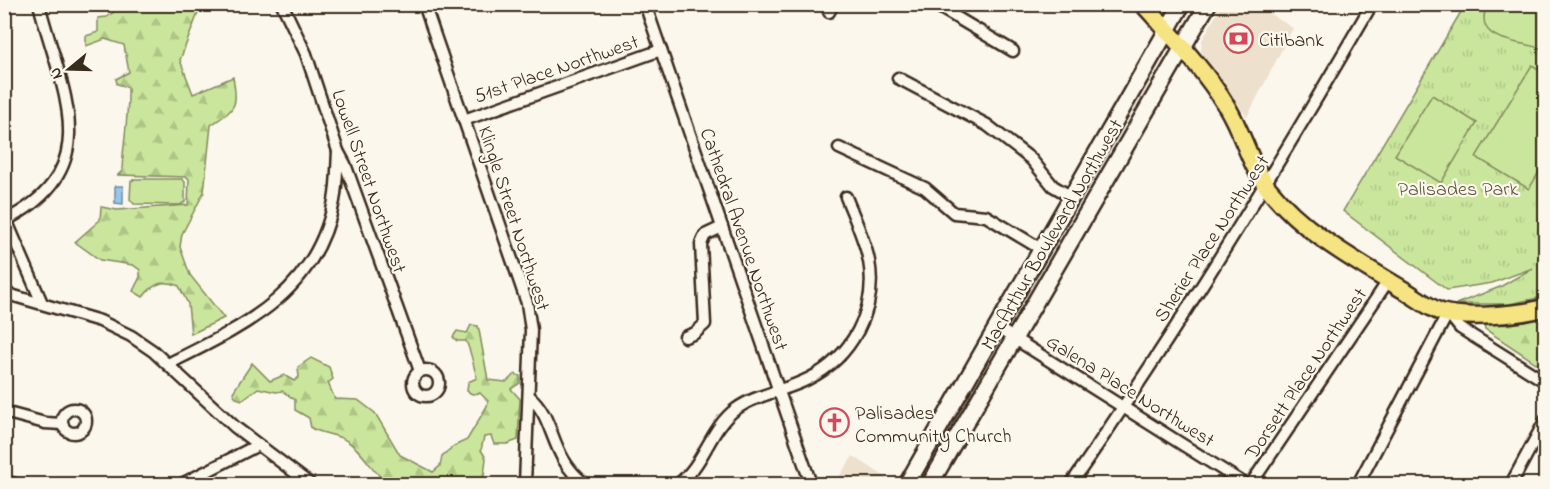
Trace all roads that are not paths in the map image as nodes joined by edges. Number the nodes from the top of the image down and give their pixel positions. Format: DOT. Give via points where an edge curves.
graph roads {
  1 [pos="39,4"];
  2 [pos="282,4"];
  3 [pos="424,4"];
  4 [pos="645,4"];
  5 [pos="934,4"];
  6 [pos="1143,4"];
  7 [pos="1182,4"];
  8 [pos="1208,4"];
  9 [pos="1372,4"];
  10 [pos="1166,33"];
  11 [pos="661,50"];
  12 [pos="1013,51"];
  13 [pos="1183,52"];
  14 [pos="898,78"];
  15 [pos="464,120"];
  16 [pos="839,148"];
  17 [pos="338,151"];
  18 [pos="1266,185"];
  19 [pos="846,196"];
  20 [pos="1072,197"];
  21 [pos="5,217"];
  22 [pos="722,227"];
  23 [pos="1041,249"];
  24 [pos="1388,281"];
  25 [pos="4,293"];
  26 [pos="42,303"];
  27 [pos="1545,307"];
  28 [pos="1448,313"];
  29 [pos="996,327"];
  30 [pos="685,337"];
  31 [pos="1014,338"];
  32 [pos="168,364"];
  33 [pos="420,371"];
  34 [pos="1545,382"];
  35 [pos="778,391"];
  36 [pos="529,396"];
  37 [pos="1124,407"];
  38 [pos="4,412"];
  39 [pos="1545,419"];
  40 [pos="62,424"];
  41 [pos="258,446"];
  42 [pos="4,482"];
  43 [pos="14,484"];
  44 [pos="182,484"];
  45 [pos="310,484"];
  46 [pos="525,484"];
  47 [pos="585,484"];
  48 [pos="678,484"];
  49 [pos="811,484"];
  50 [pos="907,484"];
  51 [pos="930,484"];
  52 [pos="1071,484"];
  53 [pos="1245,484"];
  54 [pos="1251,484"];
  55 [pos="1358,484"];
  56 [pos="1511,484"];
  1 -- 21 [label="street" via="67,110 69,148 63,169 50,190 33,205"];
  2 -- 17 [label="street, Lowell Street Northwest" via="309,61"];
  3 -- 15 [label="street, Klingle Street Northwest"];
  4 -- 11 [label="street, Cathedral Avenue Northwest"];
  5 -- 12 [label="street"];
  6 -- 10 [label="main road"];
  7 -- 10 [label="main road, MacArthur Boulevard Northwest"];
  8 -- 13 [label="main road, MacArthur Boulevard Northwest"];
  9 -- 18 [label="street, Sherier Place Northwest"];
  10 -- 13 [label="main road"];
  10 -- 20 [label="main road, MacArthur Boulevard Northwest"];
  11 -- 15 [label="street, 51st Place Northwest"];
  11 -- 22 [label="street, Cathedral Avenue Northwest"];
  13 -- 18 [label="main road" via="1224,103"];
  13 -- 31 [label="main road, MacArthur Boulevard Northwest"];
  14 -- 20 [label="street" via="987,125 1035,162 1053,186"];
  15 -- 36 [label="street, Klingle Street Northwest" via="527,303"];
  16 -- 23 [label="street, MacArthur Boulevard Northwest" via="925,188 954,213 986,216"];
  17 -- 32 [label="street" via="328,223 313,257 296,282 255,319"];
  17 -- 33 [label="street, Lowell Street Northwest"];
  18 -- 24 [label="main road" via="1304,225"];
  18 -- 37 [label="street, Sherier Place Northwest"];
  19 -- 35 [label="street" via="870,268 862,321 835,362 807,380"];
  20 -- 23 [label="main road, MacArthur Boulevard Northwest"];
  21 -- 26 [label="street"];
  22 -- 30 [label="street" via="705,235 701,244 705,324"];
  22 -- 35 [label="street, Cathedral Avenue Northwest"];
  23 -- 29 [label="main road, MacArthur Boulevard Northwest"];
  24 -- 28 [label="main road" via="1435,310"];
  24 -- 54 [label="street, Dorsett Place Northwest"];
  25 -- 26 [label="street"];
  26 -- 32 [label="street" via="119,329"];
  27 -- 28 [label="main road" via="1518,312"];
  28 -- 34 [label="street" via="1461,328"];
  28 -- 55 [label="street"];
  29 -- 31 [label="street, Galena Place Northwest"];
  29 -- 50 [label="main road, MacArthur Boulevard Northwest"];
  31 -- 37 [label="street, Galena Place Northwest"];
  31 -- 51 [label="main road, MacArthur Boulevard Northwest"];
  32 -- 41 [label="street"];
  35 -- 48 [label="street" via="748,402 728,416 697,466"];
  35 -- 49 [label="street, Cathedral Avenue Northwest"];
  36 -- 46 [label="street, Klingle Street Northwest"];
  36 -- 47 [label="street" via="542,410 564,463"];
  37 -- 52 [label="street, Sherier Place Northwest"];
  37 -- 53 [label="street, Galena Place Northwest"];
  38 -- 40 [label="street"];
  39 -- 56 [label="street"];
  41 -- 44 [label="street"];
  41 -- 45 [label="street"];
  42 -- 43 [label="street"];
}
